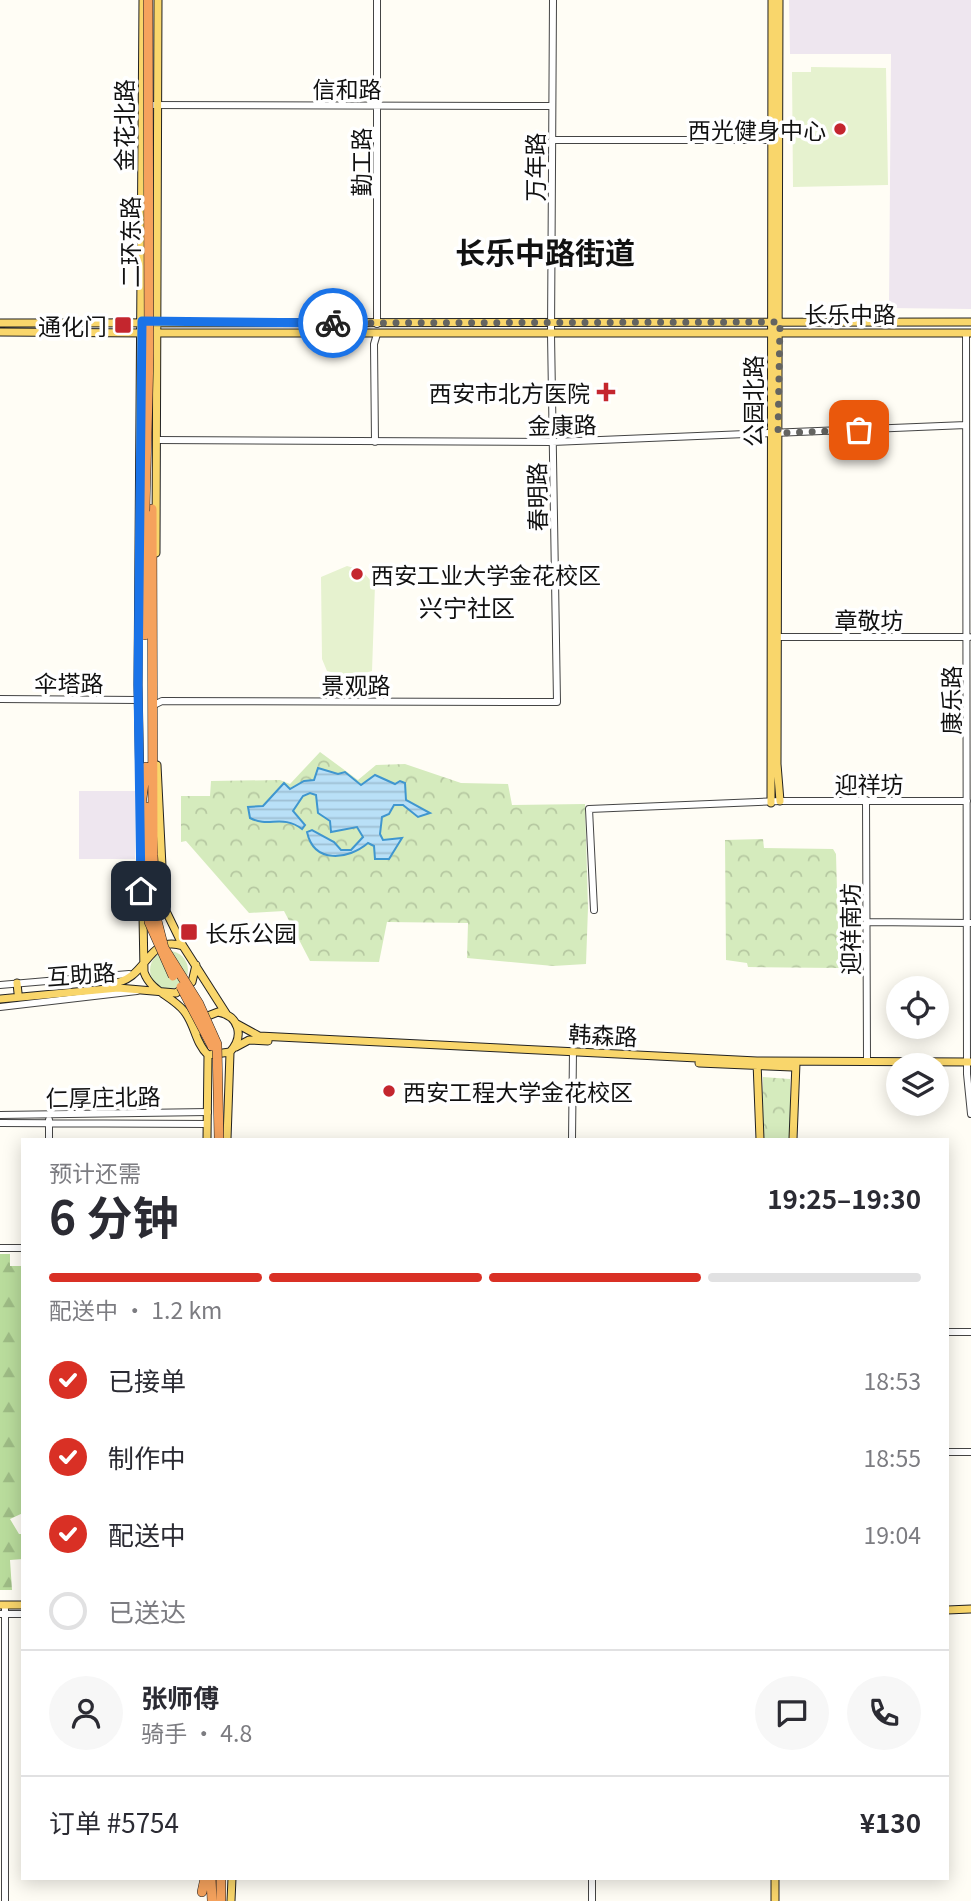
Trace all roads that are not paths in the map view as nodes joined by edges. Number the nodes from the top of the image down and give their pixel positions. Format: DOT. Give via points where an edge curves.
graph roads {
  1 [pos="143,0"];
  2 [pos="148,0"];
  3 [pos="156,0"];
  4 [pos="377,0"];
  5 [pos="553,0"];
  6 [pos="772,0"];
  7 [pos="779,0"];
  8 [pos="143,105"];
  9 [pos="158,105"];
  10 [pos="377,106"];
  11 [pos="552,106"];
  12 [pos="552,140"];
  13 [pos="775,140"];
  14 [pos="142,321"];
  15 [pos="158,321"];
  16 [pos="551,322"];
  17 [pos="776,322"];
  18 [pos="971,322"];
  19 [pos="0,323"];
  20 [pos="377,324"];
  21 [pos="0,332"];
  22 [pos="776,332"];
  23 [pos="141,333"];
  24 [pos="159,333"];
  25 [pos="969,333"];
  26 [pos="377,334"];
  27 [pos="551,334"];
  28 [pos="967,425"];
  29 [pos="775,434"];
  30 [pos="158,440"];
  31 [pos="375,442"];
  32 [pos="552,442"];
  33 [pos="969,487"];
  34 [pos="148,510"];
  35 [pos="158,526"];
  36 [pos="139,528"];
  37 [pos="152,545"];
  38 [pos="773,637"];
  39 [pos="970,637"];
  40 [pos="0,699"];
  41 [pos="138,700"];
  42 [pos="557,702"];
  43 [pos="156,704"];
  44 [pos="149,767"];
  45 [pos="969,787"];
  46 [pos="866,800"];
  47 [pos="780,801"];
  48 [pos="967,801"];
  49 [pos="159,802"];
  50 [pos="771,803"];
  51 [pos="141,806"];
  52 [pos="164,907"];
  53 [pos="594,910"];
  54 [pos="142,913"];
  55 [pos="867,922"];
  56 [pos="969,923"];
  57 [pos="183,946"];
  58 [pos="196,964"];
  59 [pos="143,967"];
  60 [pos="17,984"];
  61 [pos="0,985"];
  62 [pos="142,991"];
  63 [pos="18,993"];
  64 [pos="164,994"];
  65 [pos="0,997"];
  66 [pos="0,1007"];
  67 [pos="227,1016"];
  68 [pos="237,1024"];
  69 [pos="196,1034"];
  70 [pos="232,1050"];
  71 [pos="573,1053"];
  72 [pos="208,1055"];
  73 [pos="867,1058"];
  74 [pos="757,1062"];
  75 [pos="796,1062"];
  76 [pos="969,1065"];
  77 [pos="886,1066"];
  78 [pos="949,1066"];
  79 [pos="208,1112"];
  80 [pos="971,1114"];
  81 [pos="0,1115"];
  82 [pos="50,1115"];
  83 [pos="0,1123"];
  84 [pos="49,1124"];
  85 [pos="207,1124"];
  86 [pos="49,1138"];
  87 [pos="207,1138"];
  88 [pos="216,1138"];
  89 [pos="227,1138"];
  90 [pos="572,1138"];
  91 [pos="760,1138"];
  92 [pos="793,1138"];
  93 [pos="0,1248"];
  94 [pos="21,1248"];
  95 [pos="949,1332"];
  96 [pos="971,1332"];
  97 [pos="949,1452"];
  98 [pos="971,1452"];
  99 [pos="949,1607"];
  100 [pos="971,1607"];
  101 [pos="21,1609"];
  102 [pos="2,1610"];
  103 [pos="211,1880"];
  104 [pos="221,1880"];
  105 [pos="232,1880"];
  106 [pos="592,1880"];
  107 [pos="777,1880"];
  108 [pos="5,1901"];
  109 [pos="212,1901"];
  110 [pos="221,1901"];
  111 [pos="230,1901"];
  112 [pos="592,1901"];
  113 [pos="777,1901"];
  1 -- 8 [label="main road, 金花北路"];
  2 -- 34 [label="highway, 二环东路, bridge"];
  3 -- 9 [label="main road, 金花北路"];
  3 -- 34 [label="highway, 二环东路, bridge"];
  4 -- 10 [label="street, 勤工路"];
  5 -- 11 [label="street, 万年路"];
  6 -- 13 [label="main road, 公园北路"];
  7 -- 13 [label="main road, 公园北路"];
  8 -- 9 [label="street, 信和路"];
  8 -- 14 [label="main road, 金花北路"];
  9 -- 10 [label="street, 信和路"];
  9 -- 15 [label="main road, 金花北路"];
  10 -- 11 [label="street, 信和路"];
  10 -- 20 [label="street, 勤工路"];
  11 -- 12 [label="street, 万年路"];
  12 -- 13 [label="street"];
  12 -- 16 [label="street, 万年路"];
  13 -- 17 [label="main road, 公园北路"];
  14 -- 15 [label="main road, 长乐中路"];
  14 -- 19 [label="main road, 长乐中路"];
  14 -- 23 [label="main road, 金花北路"];
  15 -- 20 [label="main road, 长乐中路"];
  15 -- 24 [label="main road, 金花北路"];
  16 -- 17 [label="main road, 长乐中路"];
  16 -- 20 [label="main road, 长乐中路"];
  16 -- 27 [label="street, 万年路"];
  17 -- 18 [label="main road, 长乐中路"];
  17 -- 22 [label="main road, 公园北路"];
  21 -- 23 [label="main road, 长乐中路"];
  22 -- 25 [label="main road, 长乐中路"];
  22 -- 27 [label="main road, 长乐中路"];
  22 -- 29 [label="main road, 公园北路"];
  23 -- 24 [label="main road, 长乐中路"];
  23 -- 36 [label="main road, 金花北路"];
  24 -- 26 [label="main road, 长乐中路"];
  24 -- 30 [label="main road, 金花北路"];
  25 -- 28 [label="street, 康乐路"];
  26 -- 27 [label="main road, 长乐中路"];
  26 -- 31 [label="street"];
  27 -- 32 [label="street, 春明路"];
  28 -- 29 [label="street, 金康路"];
  28 -- 33 [label="street, 康乐路"];
  29 -- 32 [label="street, 金康路"];
  29 -- 38 [label="main road, 公园北路"];
  30 -- 31 [label="street, 金康路"];
  30 -- 35 [label="main road, 金花北路"];
  31 -- 32 [label="street, 金康路"];
  32 -- 42 [label="street, 春明路"];
  33 -- 39 [label="street, 康乐路"];
  34 -- 36 [label="highway"];
  34 -- 37 [label="highway, 二环东路"];
  34 -- 44 [label="highway, 二环东路"];
  35 -- 37 [label="highway"];
  35 -- 43 [label="main road, 金花北路"];
  36 -- 41 [label="main road, 金花北路"];
  37 -- 44 [label="highway, 二环东路"];
  38 -- 39 [label="street, 章敬坊"];
  38 -- 47 [label="main road, 公园北路"];
  38 -- 50 [label="main road, 公园北路"];
  39 -- 45 [label="street, 康乐路"];
  40 -- 41 [label="street, 伞塔路"];
  41 -- 51 [label="main road, 金花北路"];
  42 -- 43 [label="street, 景观路"];
  43 -- 49 [label="main road, 金花北路"];
  44 -- 49 [label="highway"];
  44 -- 51 [label="highway"];
  44 -- 88 [label="highway, 二环东路, bridge" via="155,913 164,948 218,1044"];
  45 -- 48 [label="street, 康乐路"];
  46 -- 47 [label="street, 迎祥坊"];
  46 -- 48 [label="street, 迎祥坊"];
  46 -- 55 [label="street, 迎祥南坊"];
  47 -- 50 [label="street, 迎祥坊"];
  48 -- 56 [label="street, 康乐路"];
  49 -- 52 [label="main road, 金花北路"];
  50 -- 53 [label="street, 迎祥坊" via="589,809"];
  51 -- 54 [label="main road, 金花北路"];
  52 -- 54 [label="main road" via="163,926 158,931 148,929"];
  52 -- 57 [label="main road, 金花北路"];
  54 -- 59 [label="main road, 金花北路"];
  55 -- 56 [label="street"];
  55 -- 73 [label="street, 迎祥南坊"];
  56 -- 76 [label="street, 康乐路"];
  57 -- 58 [label="main road"];
  57 -- 59 [label="main road" via="157,947"];
  58 -- 64 [label="main road" via="196,974 185,989"];
  58 -- 67 [label="main road"];
  59 -- 60 [label="street" via="113,978"];
  59 -- 63 [label="main road, 互助路" via="116,984"];
  59 -- 64 [label="main road" via="148,983"];
  60 -- 61 [label="street"];
  60 -- 63 [label="main road"];
  62 -- 64 [label="main road, 互助路"];
  62 -- 65 [label="main road, 互助路" via="118,988"];
  62 -- 66 [label="street"];
  63 -- 65 [label="main road, 互助路"];
  64 -- 69 [label="main road" via="182,1009"];
  67 -- 68 [label="main road"];
  67 -- 69 [label="main road" via="218,1012 204,1015"];
  68 -- 70 [label="main road" via="240,1036"];
  68 -- 71 [label="main road, 韩森路" via="259,1036"];
  69 -- 72 [label="main road"];
  70 -- 71 [label="main road, 韩森路" via="249,1040"];
  70 -- 72 [label="main road"];
  70 -- 89 [label="main road"];
  71 -- 74 [label="main road, 韩森路"];
  71 -- 90 [label="street"];
  72 -- 79 [label="main road"];
  74 -- 75 [label="main road, 韩森路"];
  74 -- 91 [label="main road"];
  75 -- 76 [label="main road, 韩森路"];
  75 -- 77 [label="main road, 韩森路"];
  75 -- 92 [label="main road"];
  76 -- 78 [label="main road"];
  76 -- 80 [label="street, 康乐路"];
  79 -- 82 [label="street, 仁厚庄北路"];
  79 -- 85 [label="main road"];
  81 -- 82 [label="street, 仁厚庄北路"];
  82 -- 84 [label="street"];
  83 -- 84 [label="street, 仁厚庄北路"];
  84 -- 85 [label="street, 仁厚庄北路"];
  84 -- 86 [label="street"];
  85 -- 87 [label="main road"];
  93 -- 94 [label="street"];
  95 -- 96 [label="street"];
  97 -- 98 [label="street"];
  99 -- 100 [label="main road"];
  101 -- 102 [label="main road"];
  102 -- 108 [label="street"];
  103 -- 109 [label="highway"];
  104 -- 110 [label="highway"];
  105 -- 111 [label="main road"];
  106 -- 112 [label="street"];
  107 -- 113 [label="main road"];
}
